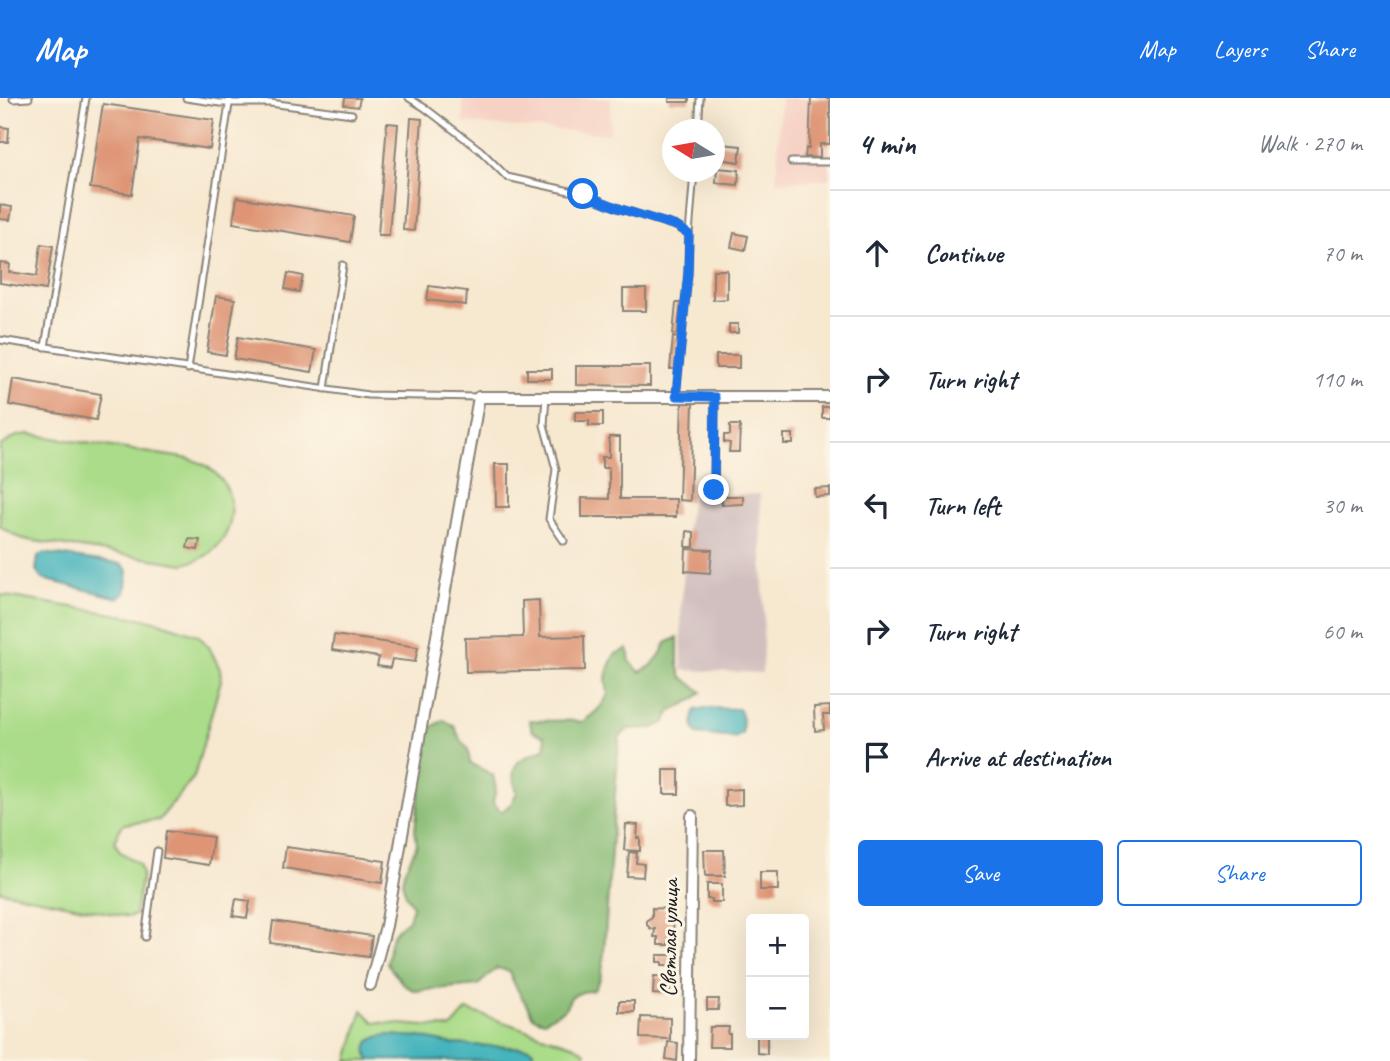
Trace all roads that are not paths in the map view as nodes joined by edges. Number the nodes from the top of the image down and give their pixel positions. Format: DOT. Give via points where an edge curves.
graph roads {
  1 [pos="29,98"];
  2 [pos="86,98"];
  3 [pos="186,98"];
  4 [pos="409,98"];
  5 [pos="700,98"];
  6 [pos="13,99"];
  7 [pos="230,100"];
  8 [pos="352,114"];
  9 [pos="699,119"];
  10 [pos="791,162"];
  11 [pos="830,162"];
  12 [pos="693,182"];
  13 [pos="689,234"];
  14 [pos="343,265"];
  15 [pos="0,340"];
  16 [pos="45,347"];
  17 [pos="188,369"];
  18 [pos="325,389"];
  19 [pos="546,396"];
  20 [pos="676,396"];
  21 [pos="479,397"];
  22 [pos="715,397"];
  23 [pos="830,397"];
  24 [pos="714,490"];
  25 [pos="564,541"];
  26 [pos="692,816"];
  27 [pos="157,850"];
  28 [pos="145,937"];
  29 [pos="370,985"];
  30 [pos="689,1061"];
  1 -- 6 [label="lane"];
  2 -- 16 [label="lane"];
  3 -- 7 [label="lane"];
  4 -- 13 [label="lane" via="480,150 507,177 583,194"];
  5 -- 9 [label="lane"];
  7 -- 8 [label="lane"];
  7 -- 17 [label="lane"];
  10 -- 11 [label="lane"];
  12 -- 13 [label="lane"];
  13 -- 20 [label="lane"];
  14 -- 18 [label="lane"];
  15 -- 16 [label="lane"];
  16 -- 17 [label="lane"];
  17 -- 18 [label="lane"];
  18 -- 21 [label="lane" via="386,396"];
  19 -- 20 [label="street"];
  19 -- 21 [label="street"];
  19 -- 25 [label="lane" via="544,425 556,469 549,519"];
  20 -- 22 [label="street"];
  21 -- 29 [label="street" via="386,926"];
  22 -- 23 [label="street"];
  22 -- 24 [label="lane"];
  26 -- 30 [label="street, Светлая улица"];
  27 -- 28 [label="lane"];
}
